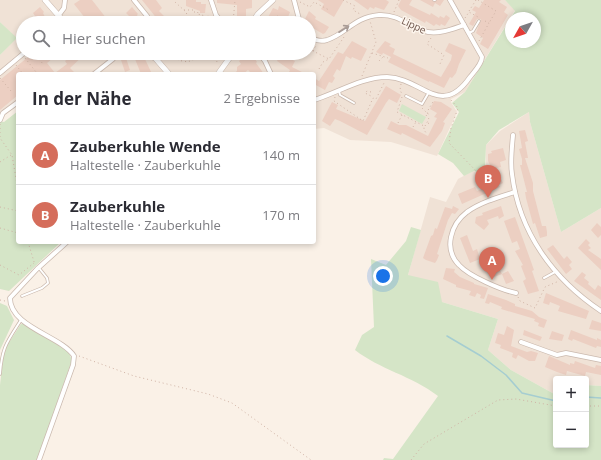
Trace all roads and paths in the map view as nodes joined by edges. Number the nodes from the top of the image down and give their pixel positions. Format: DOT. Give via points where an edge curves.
graph roads {
  1 [pos="45,0"];
  2 [pos="65,0"];
  3 [pos="134,0"];
  4 [pos="211,0"];
  5 [pos="235,0"];
  6 [pos="272,0"];
  7 [pos="294,0"];
  8 [pos="297,0"];
  9 [pos="343,0"];
  10 [pos="399,0"];
  11 [pos="450,0"];
  12 [pos="477,0"];
  13 [pos="175,2"];
  14 [pos="184,10"];
  15 [pos="329,10"];
  16 [pos="469,12"];
  17 [pos="216,15"];
  18 [pos="58,16"];
  19 [pos="147,16"];
  20 [pos="187,16"];
  21 [pos="234,16"];
  22 [pos="257,16"];
  23 [pos="298,16"];
  24 [pos="392,16"];
  25 [pos="366,18"];
  26 [pos="479,21"];
  27 [pos="489,23"];
  28 [pos="464,25"];
  29 [pos="341,31"];
  30 [pos="434,33"];
  31 [pos="468,33"];
  32 [pos="318,41"];
  33 [pos="316,44"];
  34 [pos="316,53"];
  35 [pos="372,53"];
  36 [pos="383,57"];
  37 [pos="388,58"];
  38 [pos="329,59"];
  39 [pos="16,60"];
  40 [pos="27,60"];
  41 [pos="40,60"];
  42 [pos="112,60"];
  43 [pos="157,60"];
  44 [pos="177,60"];
  45 [pos="192,60"];
  46 [pos="214,60"];
  47 [pos="228,60"];
  48 [pos="264,60"];
  49 [pos="379,61"];
  50 [pos="13,62"];
  51 [pos="43,64"];
  52 [pos="440,64"];
  53 [pos="223,67"];
  54 [pos="320,69"];
  55 [pos="21,72"];
  56 [pos="36,72"];
  57 [pos="97,72"];
  58 [pos="167,72"];
  59 [pos="219,72"];
  60 [pos="270,72"];
  61 [pos="0,73"];
  62 [pos="387,77"];
  63 [pos="0,78"];
  64 [pos="402,80"];
  65 [pos="358,84"];
  66 [pos="11,90"];
  67 [pos="338,92"];
  68 [pos="371,92"];
  69 [pos="429,92"];
  70 [pos="406,96"];
  71 [pos="436,96"];
  72 [pos="448,96"];
  73 [pos="373,98"];
  74 [pos="316,99"];
  75 [pos="354,103"];
  76 [pos="16,104"];
  77 [pos="422,104"];
  78 [pos="427,112"];
  79 [pos="402,115"];
  80 [pos="0,120"];
  81 [pos="416,122"];
  82 [pos="398,123"];
  83 [pos="428,123"];
  84 [pos="431,125"];
  85 [pos="424,126"];
  86 [pos="413,127"];
  87 [pos="427,134"];
  88 [pos="512,134"];
  89 [pos="0,138"];
  90 [pos="12,155"];
  91 [pos="0,162"];
  92 [pos="16,178"];
  93 [pos="515,192"];
  94 [pos="489,201"];
  95 [pos="0,207"];
  96 [pos="16,211"];
  97 [pos="0,228"];
  98 [pos="16,232"];
  99 [pos="29,244"];
  100 [pos="65,244"];
  101 [pos="34,263"];
  102 [pos="0,265"];
  103 [pos="38,268"];
  104 [pos="555,272"];
  105 [pos="544,278"];
  106 [pos="561,280"];
  107 [pos="516,293"];
  108 [pos="22,296"];
  109 [pos="0,300"];
  110 [pos="10,301"];
  111 [pos="601,311"];
  112 [pos="21,319"];
  113 [pos="521,342"];
  114 [pos="74,356"];
  115 [pos="601,360"];
  116 [pos="0,374"];
  117 [pos="553,405"];
  118 [pos="589,406"];
  119 [pos="601,406"];
  120 [pos="39,460"];
  121 [pos="311,460"];
  122 [pos="411,460"];
  1 -- 18 [label="street"];
  2 -- 18 [label="street" via="64,8"];
  3 -- 19 [label="street"];
  4 -- 17 [label="street"];
  5 -- 21 [label="path"];
  6 -- 22 [label="street"];
  7 -- 23 [label="street"];
  8 -- 15 [label="path" via="310,7 314,2"];
  9 -- 25 [label="path" via="355,6 353,10"];
  10 -- 24 [label="path"];
  11 -- 28 [label="street"];
  12 -- 16 [label="path"];
  12 -- 27 [label="path" via="496,11"];
  13 -- 14 [label="path"];
  14 -- 17 [label="path" via="193,10 202,16"];
  14 -- 20 [label="path"];
  24 -- 25 [label="street, Lippe"];
  24 -- 30 [label="street, Lippe" via="426,32"];
  29 -- 25 [label="street, Lippe, one-way"];
  25 -- 35 [label="path" via="376,42"];
  26 -- 31 [label="lane" via="473,31"];
  28 -- 30 [label="street, Lippe"];
  28 -- 31 [label="street"];
  29 -- 32 [label="street, Lippe" via="326,40"];
  29 -- 38 [label="path" via="344,36"];
  30 -- 52 [label="path" via="427,44 444,54"];
  31 -- 72 [label="street" via="482,60 464,86"];
  32 -- 33 [label="path"];
  34 -- 38 [label="path"];
  35 -- 36 [label="path"];
  35 -- 65 [label="path"];
  36 -- 37 [label="path"];
  36 -- 49 [label="path"];
  38 -- 54 [label="path" via="323,62"];
  39 -- 50 [label="street"];
  40 -- 56 [label="path"];
  41 -- 51 [label="path"];
  42 -- 57 [label="street"];
  43 -- 58 [label="street"];
  44 -- 45 [label="path" via="186,63"];
  46 -- 53 [label="path"];
  47 -- 53 [label="street"];
  48 -- 60 [label="street"];
  50 -- 55 [label="path"];
  50 -- 61 [label="street"];
  53 -- 59 [label="street"];
  62 -- 64 [label="street"];
  62 -- 65 [label="street"];
  62 -- 73 [label="path" via="376,99"];
  63 -- 66 [label="path"];
  64 -- 69 [label="street"];
  64 -- 79 [label="path" via="400,90 403,95 396,110"];
  65 -- 67 [label="street"];
  67 -- 73 [label="path" via="334,101 363,121"];
  67 -- 74 [label="street"];
  67 -- 75 [label="lane"];
  68 -- 73 [label="path" via="367,91 365,94"];
  69 -- 71 [label="street"];
  69 -- 77 [label="lane"];
  70 -- 77 [label="lane"];
  71 -- 72 [label="street"];
  71 -- 78 [label="path"];
  72 -- 94 [label="path" via="458,108 449,143 479,174"];
  76 -- 80 [label="street" via="3,114"];
  77 -- 78 [label="path" via="422,110"];
  78 -- 83 [label="path" via="430,114 426,115 429,117"];
  79 -- 81 [label="path"];
  79 -- 82 [label="path"];
  80 -- 89 [label="path"];
  81 -- 85 [label="path"];
  81 -- 86 [label="path"];
  83 -- 84 [label="path"];
  83 -- 85 [label="path"];
  85 -- 87 [label="path"];
  88 -- 93 [label="street" via="512,173"];
  89 -- 90 [label="path"];
  90 -- 91 [label="path"];
  90 -- 92 [label="path"];
  93 -- 94 [label="street"];
  93 -- 104 [label="street" via="534,242"];
  94 -- 107 [label="street" via="466,212 456,224 450,245 453,257 465,271 506,291"];
  95 -- 96 [label="path"];
  97 -- 98 [label="path"];
  99 -- 101 [label="path"];
  100 -- 103 [label="street"];
  101 -- 102 [label="path" via="19,275"];
  101 -- 103 [label="path"];
  103 -- 108 [label="lane" via="48,283"];
  103 -- 110 [label="street" via="11,296"];
  104 -- 105 [label="lane"];
  104 -- 106 [label="street"];
  106 -- 107 [label="path" via="545,288 535,308 520,301"];
  106 -- 111 [label="street"];
  109 -- 110 [label="path"];
  110 -- 112 [label="street"];
  112 -- 114 [label="street"];
  112 -- 116 [label="lane" via="1,354"];
  113 -- 115 [label="street" via="557,355 566,353"];
  114 -- 120 [label="street"];
  114 -- 121 [label="path" via="134,376 208,394 232,403"];
  117 -- 122 [label="path" via="516,399 498,400 424,444"];
  118 -- 119 [label="path"];
}
